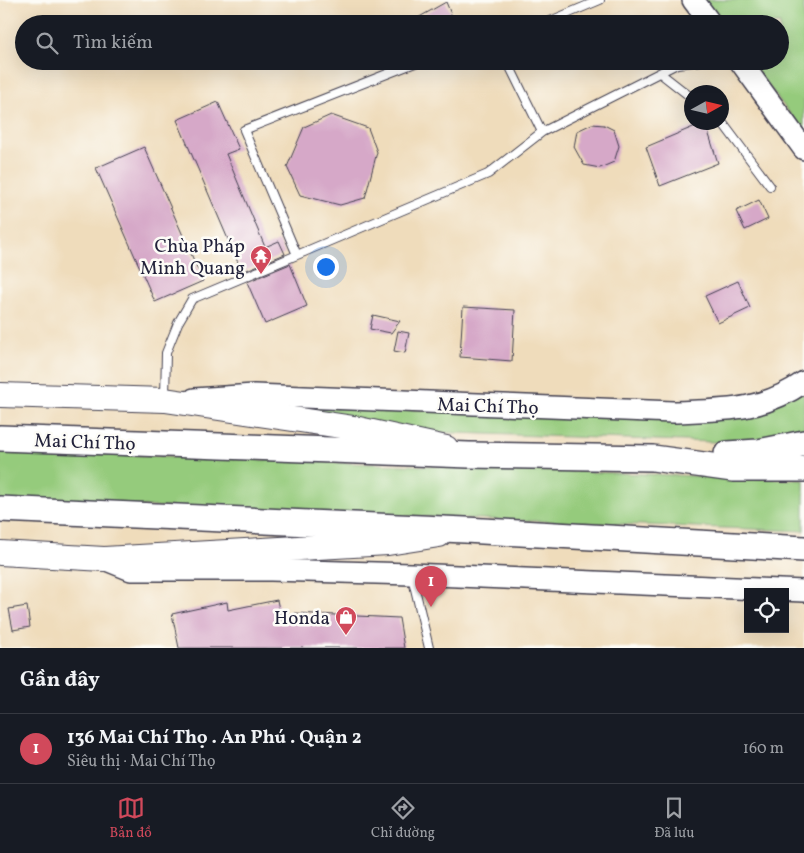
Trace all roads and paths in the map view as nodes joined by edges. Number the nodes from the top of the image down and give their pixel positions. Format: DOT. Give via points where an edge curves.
graph roads {
  1 [pos="600,0"];
  2 [pos="693,0"];
  3 [pos="564,15"];
  4 [pos="704,15"];
  5 [pos="397,70"];
  6 [pos="511,70"];
  7 [pos="666,70"];
  8 [pos="747,70"];
  9 [pos="660,73"];
  10 [pos="684,92"];
  11 [pos="728,130"];
  12 [pos="542,132"];
  13 [pos="804,149"];
  14 [pos="770,186"];
  15 [pos="297,255"];
  16 [pos="804,382"];
  17 [pos="0,395"];
  18 [pos="165,400"];
  19 [pos="0,438"];
  20 [pos="804,443"];
  21 [pos="469,454"];
  22 [pos="664,460"];
  23 [pos="804,469"];
  24 [pos="0,509"];
  25 [pos="465,530"];
  26 [pos="804,549"];
  27 [pos="0,553"];
  28 [pos="104,559"];
  29 [pos="411,574"];
  30 [pos="804,578"];
  31 [pos="804,591"];
  32 [pos="429,648"];
  1 -- 3 [label="lane"];
  2 -- 4 [label="main road"];
  5 -- 15 [label="lane" via="244,130"];
  6 -- 12 [label="lane"];
  7 -- 9 [label="lane"];
  8 -- 13 [label="main road"];
  9 -- 10 [label="lane"];
  9 -- 12 [label="lane"];
  11 -- 14 [label="lane"];
  12 -- 15 [label="lane" via="488,174"];
  15 -- 18 [label="lane" via="192,299 182,314 166,353"];
  16 -- 18 [label="main road, Mai Chí Thọ" via="763,404 735,410 673,412 254,394"];
  17 -- 18 [label="main road, Mai Chí Thọ"];
  18 -- 21 [label="main road, Mai Chí Thọ" via="354,428"];
  19 -- 21 [label="highway, Mai Chí Thọ"];
  20 -- 22 [label="highway" via="758,452"];
  21 -- 22 [label="highway, Mai Chí Thọ"];
  22 -- 23 [label="highway" via="733,469"];
  24 -- 25 [label="highway"];
  25 -- 26 [label="highway"];
  25 -- 28 [label="main road" via="388,542"];
  27 -- 28 [label="main road"];
  28 -- 29 [label="main road" via="131,570"];
  29 -- 30 [label="main road" via="415,566 423,563"];
  29 -- 31 [label="main road"];
  29 -- 32 [label="lane"];
}
